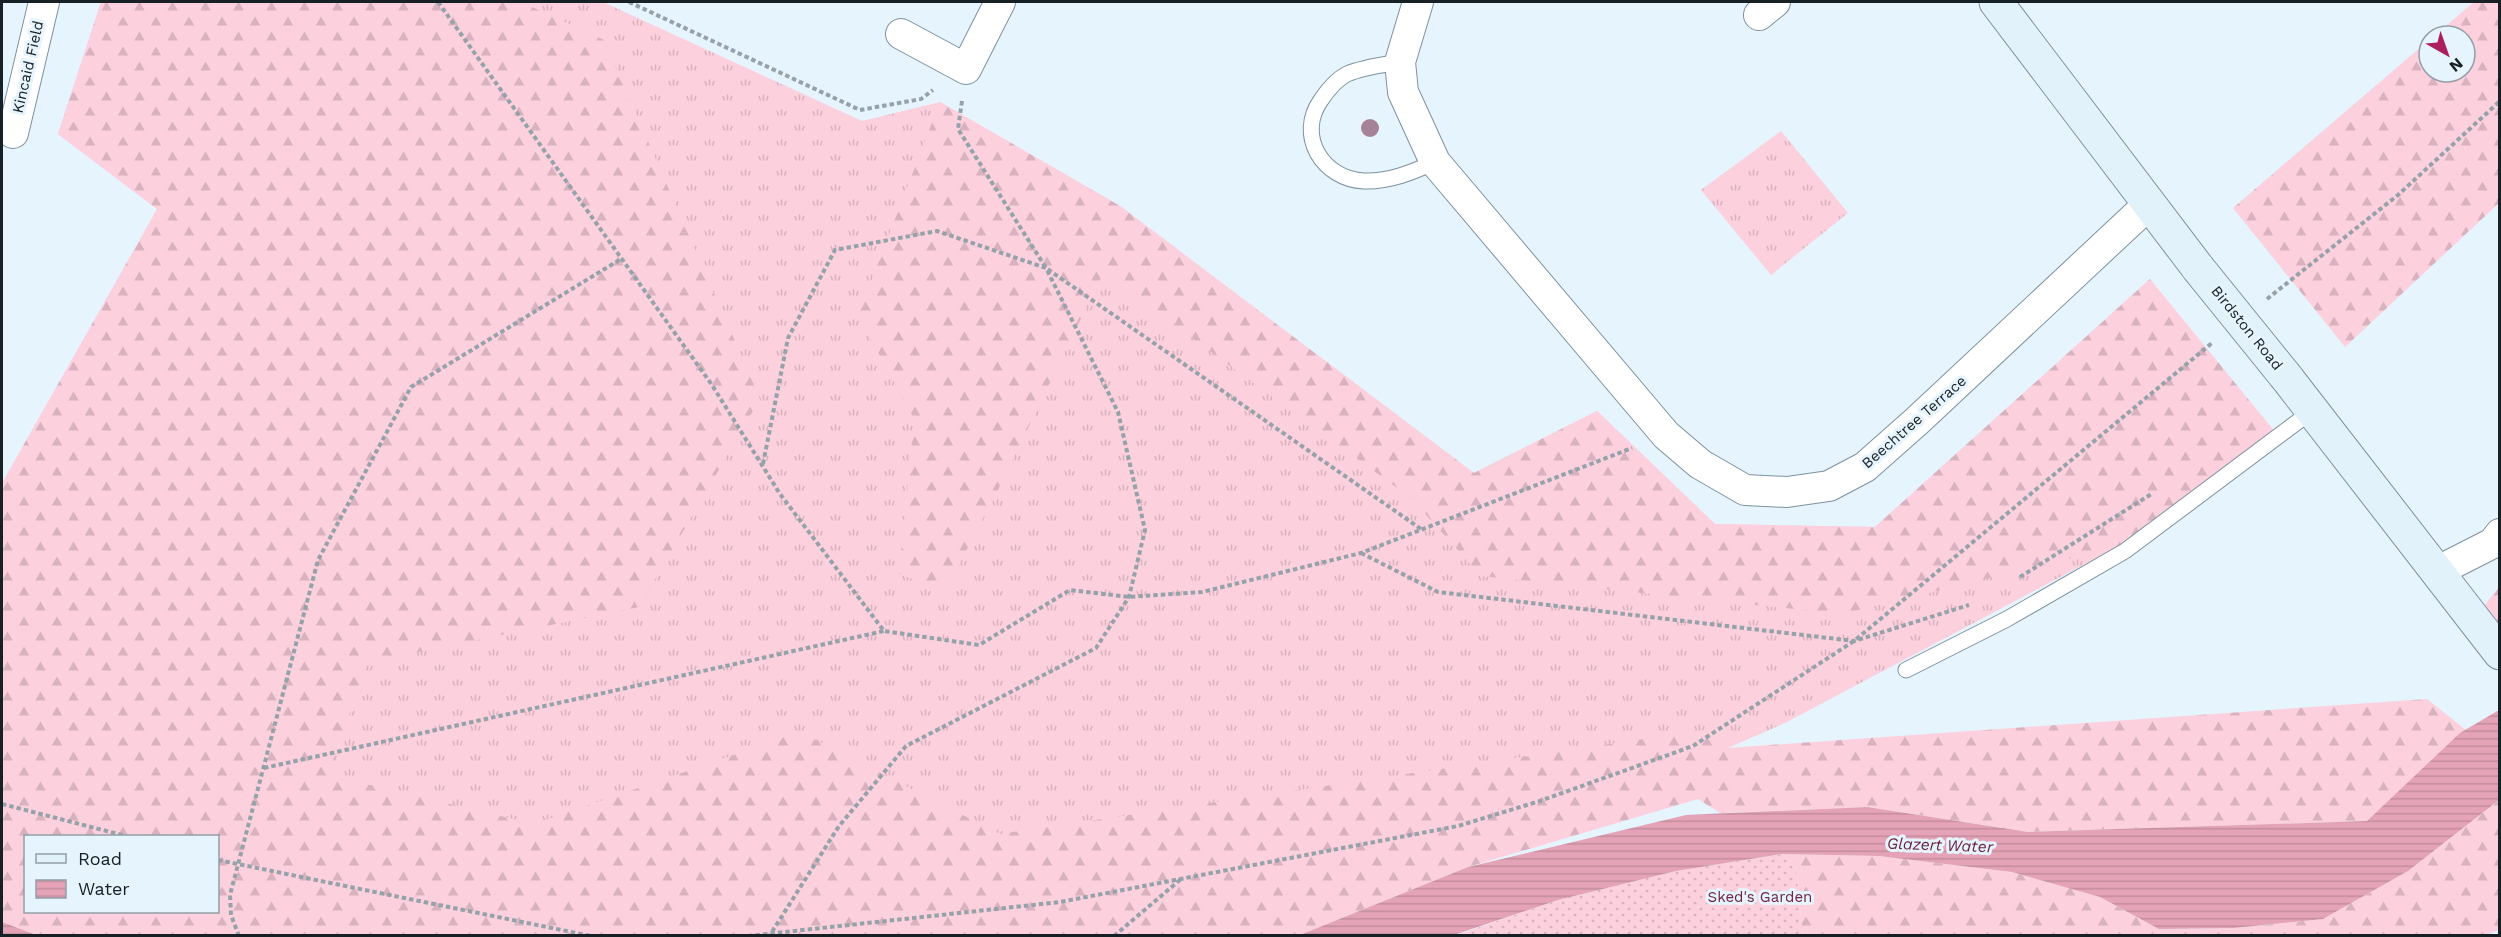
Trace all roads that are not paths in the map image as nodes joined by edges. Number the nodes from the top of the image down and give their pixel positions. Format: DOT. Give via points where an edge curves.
graph roads {
  1 [pos="44,2"];
  2 [pos="1000,2"];
  3 [pos="1418,2"];
  4 [pos="1996,2"];
  5 [pos="901,34"];
  6 [pos="1400,62"];
  7 [pos="13,133"];
  8 [pos="1435,162"];
  9 [pos="2149,204"];
  10 [pos="2312,411"];
  11 [pos="2499,534"];
  12 [pos="2436,572"];
  13 [pos="2499,653"];
  14 [pos="1906,670"];
  1 -- 7 [label="street, Kincaid Field"];
  2 -- 5 [label="street" via="966,69"];
  3 -- 6 [label="street, Beechtree Terrace"];
  4 -- 9 [label="main road, Birdston Road"];
  6 -- 8 [label="street, Beechtree Terrace" via="1403,92"];
  6 -- 8 [label="lane" via="1344,75 1332,87 1315,109 1313,149 1323,163 1340,174 1364,181 1413,173"];
  8 -- 9 [label="street, Beechtree Terrace" via="1666,435 1700,464 1745,490 1788,492 1829,486 1864,467"];
  9 -- 10 [label="main road, Birdston Road, bridge"];
  10 -- 12 [label="main road, Birdston Road"];
  10 -- 14 [label="lane" via="2126,550 2007,619"];
  11 -- 12 [label="street" via="2493,543"];
  12 -- 13 [label="main road, Birdston Road"];
}
